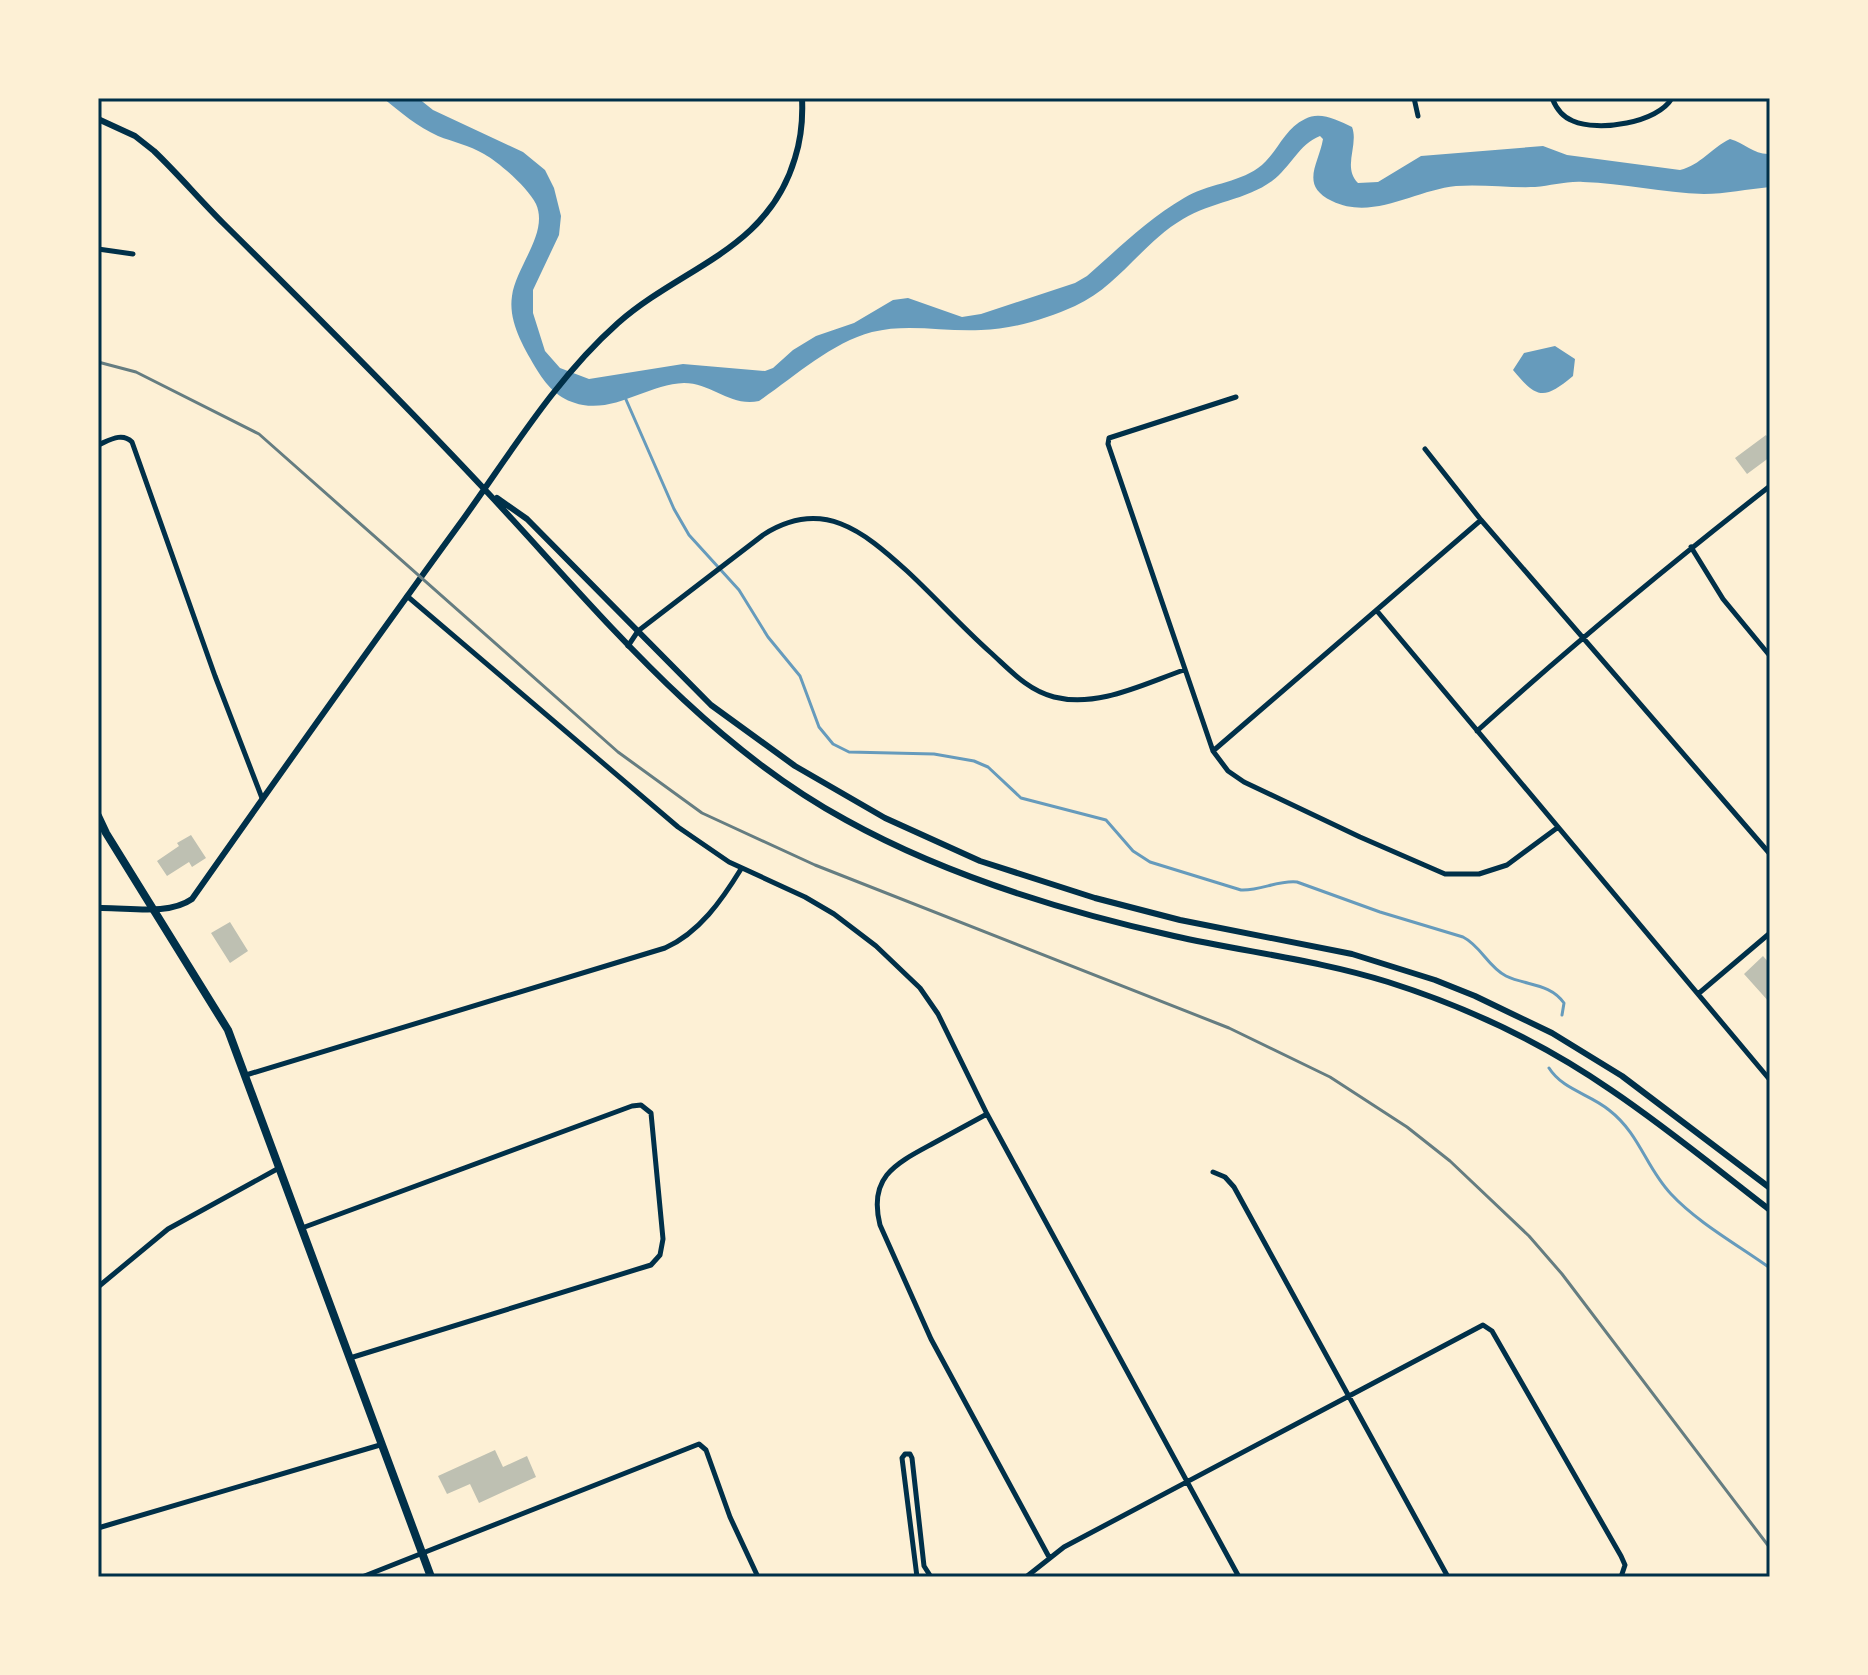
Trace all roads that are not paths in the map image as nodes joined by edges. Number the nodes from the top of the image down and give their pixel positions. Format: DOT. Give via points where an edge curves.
graph roads {
  1 [pos="802,98"];
  2 [pos="1414,98"];
  3 [pos="1552,98"];
  4 [pos="1672,98"];
  5 [pos="1418,116"];
  6 [pos="98,119"];
  7 [pos="98,249"];
  8 [pos="133,254"];
  9 [pos="1236,397"];
  10 [pos="98,445"];
  11 [pos="1425,449"];
  12 [pos="1770,486"];
  13 [pos="485,489"];
  14 [pos="1481,520"];
  15 [pos="1691,547"];
  16 [pos="407,596"];
  17 [pos="1377,611"];
  18 [pos="638,631"];
  19 [pos="1582,637"];
  20 [pos="628,646"];
  21 [pos="1770,656"];
  22 [pos="1184,670"];
  23 [pos="1477,731"];
  24 [pos="1213,751"];
  25 [pos="262,798"];
  26 [pos="98,816"];
  27 [pos="1557,828"];
  28 [pos="1770,854"];
  29 [pos="741,868"];
  30 [pos="98,908"];
  31 [pos="155,910"];
  32 [pos="1770,933"];
  33 [pos="1697,995"];
  34 [pos="245,1076"];
  35 [pos="1770,1080"];
  36 [pos="987,1114"];
  37 [pos="279,1168"];
  38 [pos="1213,1172"];
  39 [pos="1770,1188"];
  40 [pos="1770,1210"];
  41 [pos="302,1228"];
  42 [pos="98,1287"];
  43 [pos="350,1358"];
  44 [pos="1348,1395"];
  45 [pos="380,1445"];
  46 [pos="1187,1482"];
  47 [pos="98,1528"];
  48 [pos="421,1553"];
  49 [pos="1049,1557"];
  50 [pos="925,1571"];
  51 [pos="916,1576"];
  52 [pos="362,1577"];
  53 [pos="431,1577"];
  54 [pos="758,1577"];
  55 [pos="931,1577"];
  56 [pos="1026,1577"];
  57 [pos="1239,1577"];
  58 [pos="1448,1577"];
  59 [pos="1621,1577"];
  1 -- 13 [label="street" via="792,168 767,215 734,244 644,302 588,351"];
  2 -- 5 [label="street"];
  3 -- 4 [label="street" via="1572,121 1597,125 1652,116"];
  6 -- 13 [label="street" via="154,151"];
  7 -- 8 [label="street"];
  9 -- 22 [label="street" via="1109,438"];
  10 -- 25 [label="street" via="119,437 132,442"];
  11 -- 14 [label="street"];
  12 -- 15 [label="street"];
  13 -- 16 [label="street"];
  13 -- 18 [label="street" via="527,519"];
  13 -- 20 [label="street"];
  14 -- 17 [label="street"];
  14 -- 19 [label="street"];
  15 -- 19 [label="street"];
  15 -- 21 [label="street" via="1723,599"];
  16 -- 25 [label="street"];
  16 -- 29 [label="street" via="646,801 705,848"];
  17 -- 23 [label="street"];
  17 -- 24 [label="street"];
  18 -- 20 [label="street"];
  18 -- 22 [label="street" via="763,535 810,518 836,521 870,539 1019,679 1043,693 1096,698"];
  18 -- 39 [label="street" via="711,705 752,737 885,818 1029,878 1169,917 1352,954 1475,996 1552,1033 1610,1069"];
  19 -- 23 [label="street"];
  19 -- 28 [label="street"];
  20 -- 40 [label="street" via="760,766 887,842 978,879 1099,917 1347,970 1469,1012 1601,1083"];
  22 -- 24 [label="street"];
  23 -- 27 [label="street"];
  24 -- 27 [label="street" via="1244,782 1445,874 1479,874 1507,865"];
  25 -- 31 [label="street" via="192,899"];
  26 -- 31 [label="main road"];
  27 -- 33 [label="street"];
  29 -- 34 [label="street" via="704,919 665,948"];
  29 -- 36 [label="street" via="834,914 920,988"];
  30 -- 31 [label="street"];
  31 -- 34 [label="main road" via="228,1030"];
  32 -- 33 [label="street"];
  33 -- 35 [label="street"];
  34 -- 37 [label="main road"];
  36 -- 46 [label="street"];
  36 -- 49 [label="street" via="893,1167 880,1186 876,1210 931,1339"];
  37 -- 41 [label="main road"];
  37 -- 42 [label="street" via="168,1229"];
  38 -- 44 [label="street" via="1234,1187"];
  41 -- 43 [label="main road"];
  41 -- 43 [label="street" via="632,1106 641,1105 651,1113 663,1239 651,1265"];
  43 -- 45 [label="main road"];
  44 -- 46 [label="street"];
  44 -- 58 [label="street"];
  44 -- 59 [label="street" via="1483,1325 1492,1331 1625,1565"];
  45 -- 47 [label="street"];
  45 -- 48 [label="main road"];
  46 -- 49 [label="street"];
  46 -- 57 [label="street"];
  48 -- 52 [label="street"];
  48 -- 53 [label="main road"];
  48 -- 54 [label="street" via="699,1444"];
  49 -- 56 [label="street"];
  50 -- 51 [label="street"];
  50 -- 51 [label="street" via="912,1458 905,1454"];
  50 -- 55 [label="street"];
}
